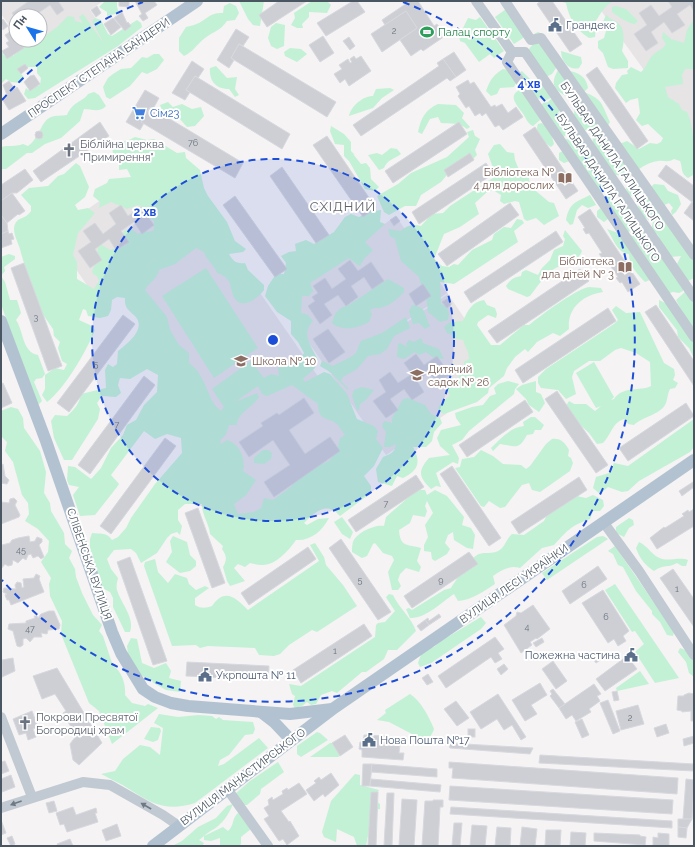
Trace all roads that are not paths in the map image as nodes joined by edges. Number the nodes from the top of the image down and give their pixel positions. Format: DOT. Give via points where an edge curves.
graph roads {
  1 [pos="197,1"];
  2 [pos="476,1"];
  3 [pos="505,1"];
  4 [pos="531,40"];
  5 [pos="512,52"];
  6 [pos="525,52"];
  7 [pos="1,134"];
  8 [pos="694,255"];
  9 [pos="694,297"];
  10 [pos="1,321"];
  11 [pos="694,337"];
  12 [pos="694,460"];
  13 [pos="604,523"];
  14 [pos="694,655"];
  15 [pos="334,708"];
  16 [pos="261,712"];
  17 [pos="293,714"];
  18 [pos="1,718"];
  19 [pos="303,731"];
  20 [pos="287,736"];
  21 [pos="228,790"];
  22 [pos="32,797"];
  23 [pos="1,808"];
  24 [pos="179,826"];
  25 [pos="153,846"];
  26 [pos="268,846"];
  1 -- 7 [label="main road, ПРОСПЕКТ СТЕПАНА БАНДЕРИ"];
  2 -- 5 [label="street"];
  3 -- 4 [label="street"];
  4 -- 6 [label="street"];
  4 -- 8 [label="street, БУЛЬВАР ДАНИЛА ГАЛИЦЬКОГО" via="541,38"];
  5 -- 6 [label="street"];
  5 -- 11 [label="street, БУЛЬВАР ДАНИЛА ГАЛИЦЬКОГО" via="507,62"];
  6 -- 9 [label="street, БУЛЬВАР ДАНИЛА ГАЛИЦЬКОГО"];
  10 -- 16 [label="main road, СЛІВЕНСЬКА ВУЛИЦЯ" via="46,441 112,632 136,680 143,689 155,697 171,703"];
  12 -- 13 [label="main road, ВУЛИЦЯ ЛЕСІ УКРАЇНКИ"];
  13 -- 14 [label="street"];
  13 -- 15 [label="main road, ВУЛИЦЯ ЛЕСІ УКРАЇНКИ"];
  15 -- 17 [label="main road, СЛІВЕНСЬКА ВУЛИЦЯ"];
  15 -- 19 [label="main road, ВУЛИЦЯ МАНАСТИРСЬКОГО"];
  16 -- 17 [label="main road, СЛІВЕНСЬКА ВУЛИЦЯ"];
  16 -- 20 [label="main road"];
  17 -- 19 [label="main road" via="301,717"];
  17 -- 20 [label="main road" via="283,726"];
  18 -- 22 [label="street"];
  19 -- 20 [label="main road, ВУЛИЦЯ МАНАСТИРСЬКОГО"];
  20 -- 21 [label="main road, ВУЛИЦЯ МАНАСТИРСЬКОГО"];
  21 -- 24 [label="main road, ВУЛИЦЯ МАНАСТИРСЬКОГО"];
  21 -- 26 [label="street"];
  22 -- 23 [label="street, one-way"];
  24 -- 22 [label="street, one-way" via="110,785 83,782"];
  24 -- 25 [label="main road, ВУЛИЦЯ МАНАСТИРСЬКОГО"];
}
